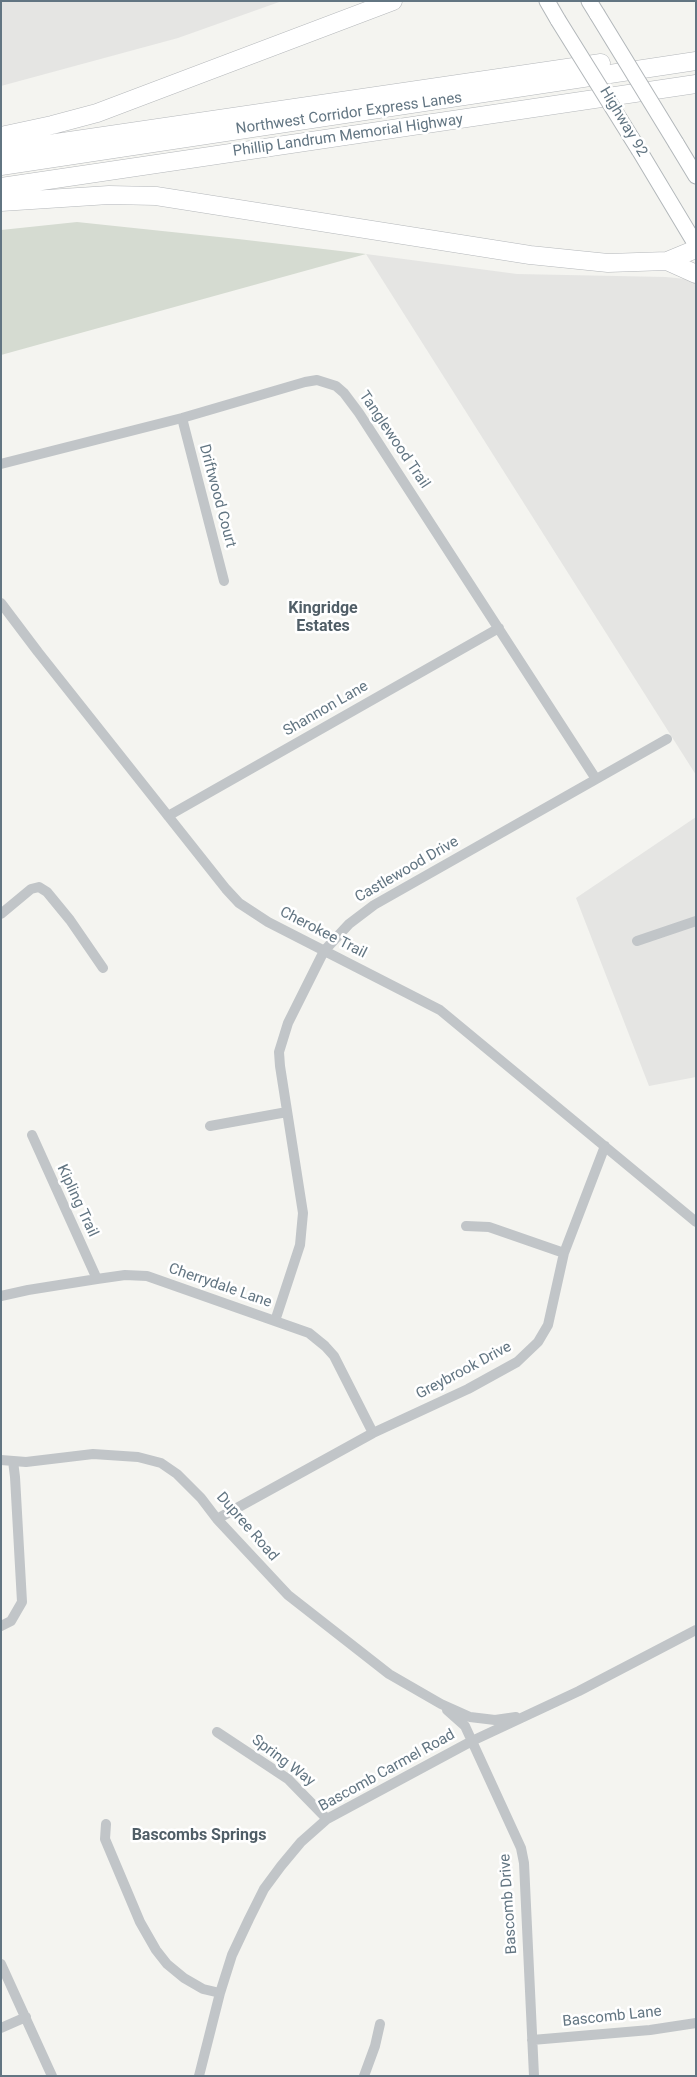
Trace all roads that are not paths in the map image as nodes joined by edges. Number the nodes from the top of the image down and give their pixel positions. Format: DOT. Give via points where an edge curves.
graph roads {
  1 [pos="393,1"];
  2 [pos="547,1"];
  3 [pos="588,1"];
  4 [pos="696,50"];
  5 [pos="696,61"];
  6 [pos="696,84"];
  7 [pos="1,136"];
  8 [pos="1,151"];
  9 [pos="1,166"];
  10 [pos="696,176"];
  11 [pos="1,187"];
  12 [pos="1,202"];
  13 [pos="695,243"];
  14 [pos="667,261"];
  15 [pos="696,274"];
  16 [pos="182,418"];
  17 [pos="1,464"];
  18 [pos="224,581"];
  19 [pos="1,603"];
  20 [pos="499,628"];
  21 [pos="667,739"];
  22 [pos="596,779"];
  23 [pos="168,816"];
  24 [pos="1,914"];
  25 [pos="696,921"];
  26 [pos="637,941"];
  27 [pos="324,951"];
  28 [pos="103,968"];
  29 [pos="287,1112"];
  30 [pos="210,1126"];
  31 [pos="32,1135"];
  32 [pos="605,1146"];
  33 [pos="696,1222"];
  34 [pos="466,1226"];
  35 [pos="564,1253"];
  36 [pos="97,1279"];
  37 [pos="1,1296"];
  38 [pos="275,1321"];
  39 [pos="373,1433"];
  40 [pos="1,1460"];
  41 [pos="12,1461"];
  42 [pos="217,1519"];
  43 [pos="1,1626"];
  44 [pos="696,1630"];
  45 [pos="441,1704"];
  46 [pos="527,1716"];
  47 [pos="470,1717"];
  48 [pos="217,1732"];
  49 [pos="477,1739"];
  50 [pos="326,1819"];
  51 [pos="106,1824"];
  52 [pos="1,1964"];
  53 [pos="220,1993"];
  54 [pos="26,2016"];
  55 [pos="696,2023"];
  56 [pos="380,2024"];
  57 [pos="1,2028"];
  58 [pos="532,2040"];
  59 [pos="52,2076"];
  60 [pos="199,2076"];
  61 [pos="364,2076"];
  62 [pos="534,2076"];
  1 -- 7 [label="highway" via="105,110"];
  2 -- 13 [label="main road, Highway 92, bridge"];
  3 -- 10 [label="main road, bridge"];
  4 -- 8 [label="highway"];
  5 -- 9 [label="highway, Northwest Corridor Express Lanes"];
  6 -- 11 [label="highway, Phillip Landrum Memorial Highway"];
  12 -- 14 [label="highway" via="109,195 156,196 530,255 608,263"];
  13 -- 14 [label="highway"];
  14 -- 15 [label="highway"];
  16 -- 17 [label="street, Tanglewood Trail"];
  16 -- 18 [label="street, Driftwood Court"];
  16 -- 20 [label="street, Tanglewood Trail" via="305,382 317,380 336,386 355,407"];
  19 -- 23 [label="street, Cherokee Trail"];
  20 -- 22 [label="street, Tanglewood Trail"];
  20 -- 23 [label="street, Shannon Lane"];
  21 -- 22 [label="street, Castlewood Drive"];
  22 -- 27 [label="street, Castlewood Drive" via="374,905 349,924"];
  23 -- 27 [label="street, Cherokee Trail" via="239,903"];
  24 -- 28 [label="street" via="31,889 40,887 70,920"];
  25 -- 26 [label="street"];
  27 -- 29 [label="street, Castlewood Drive" via="288,1024 279,1052"];
  27 -- 32 [label="street, Cherokee Trail" via="440,1010"];
  29 -- 30 [label="street"];
  29 -- 38 [label="street, Castlewood Drive" via="301,1196 302,1228"];
  31 -- 36 [label="street, Kipling Trail"];
  32 -- 33 [label="street, Cherokee Trail"];
  32 -- 35 [label="street, Greybrook Drive"];
  34 -- 35 [label="street" via="497,1230"];
  35 -- 39 [label="street, Greybrook Drive" via="548,1325 531,1349 517,1362 468,1389"];
  36 -- 37 [label="street, Cherrydale Lane"];
  36 -- 38 [label="street, Cherrydale Lane" via="147,1276"];
  38 -- 39 [label="street, Cherrydale Lane" via="309,1333 325,1346 338,1363"];
  39 -- 42 [label="street, Greybrook Drive"];
  40 -- 41 [label="street, Dupree Road"];
  41 -- 42 [label="street, Dupree Road" via="93,1454 138,1457 161,1464 177,1474"];
  41 -- 43 [label="street" via="22,1602 10,1621"];
  42 -- 45 [label="street, Dupree Road" via="288,1595 389,1674"];
  44 -- 46 [label="street, Bascomb Carmel Road"];
  45 -- 47 [label="street, Dupree Road"];
  45 -- 49 [label="street, Dupree Road"];
  46 -- 47 [label="street, Dupree Road" via="495,1720"];
  46 -- 49 [label="street, Bascomb Carmel Road"];
  47 -- 49 [label="street" via="478,1726"];
  48 -- 50 [label="street, Spring Way" via="288,1779"];
  49 -- 50 [label="street, Bascomb Carmel Road"];
  49 -- 58 [label="street, Bascomb Drive" via="521,1848 524,1863"];
  50 -- 53 [label="street, Bascomb Carmel Road" via="301,1842 264,1889 232,1955"];
  51 -- 53 [label="street" via="105,1839 140,1922 156,1950 184,1978 203,1989"];
  52 -- 54 [label="street"];
  53 -- 60 [label="street, Bascomb Carmel Road"];
  54 -- 57 [label="street"];
  54 -- 59 [label="street"];
  55 -- 58 [label="street, Bascomb Lane"];
  56 -- 61 [label="street"];
  58 -- 62 [label="street, Bascomb Drive"];
}
